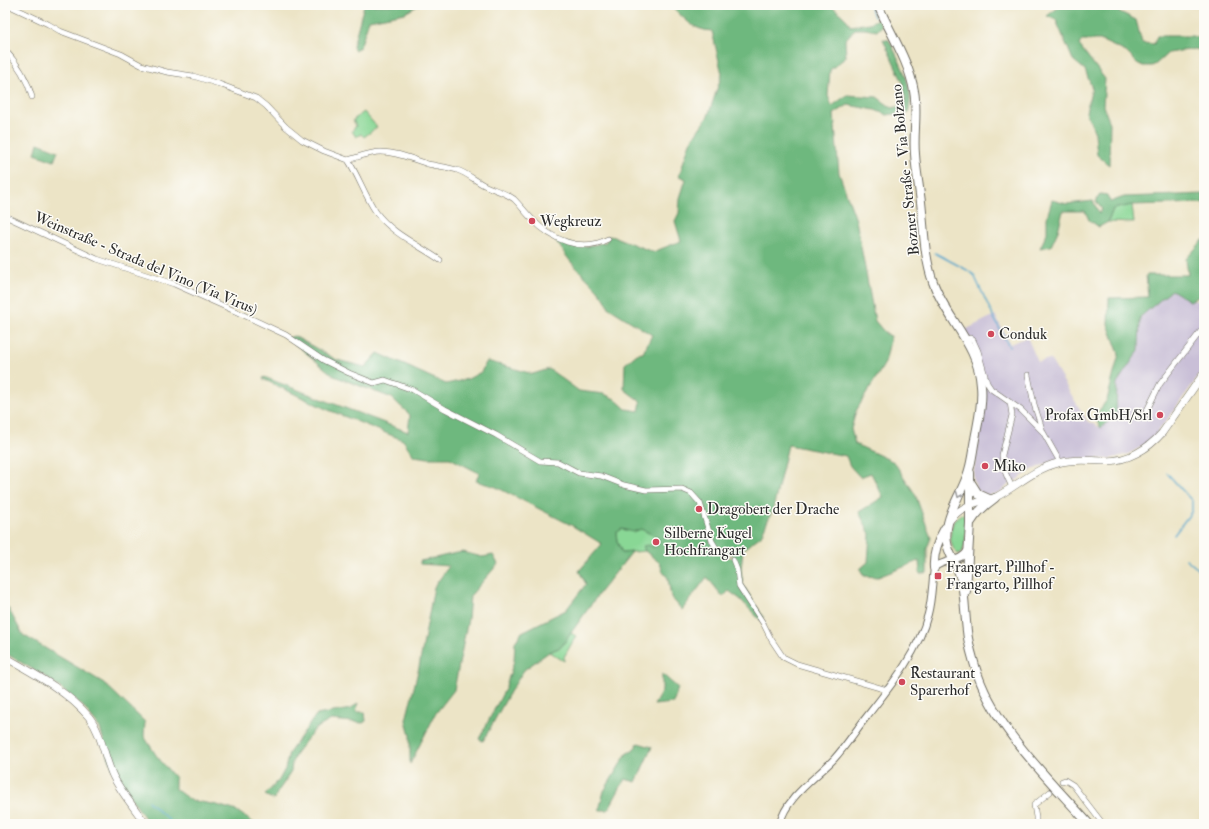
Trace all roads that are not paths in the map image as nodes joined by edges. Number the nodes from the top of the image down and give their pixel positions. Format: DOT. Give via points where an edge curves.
graph roads {
  1 [pos="8,5"];
  2 [pos="878,5"];
  3 [pos="5,50"];
  4 [pos="32,98"];
  5 [pos="348,160"];
  6 [pos="5,216"];
  7 [pos="608,239"];
  8 [pos="440,260"];
  9 [pos="1204,330"];
  10 [pos="966,340"];
  11 [pos="1204,373"];
  12 [pos="1028,375"];
  13 [pos="1010,402"];
  14 [pos="1146,412"];
  15 [pos="1043,432"];
  16 [pos="1060,462"];
  17 [pos="970,470"];
  18 [pos="970,482"];
  19 [pos="1012,487"];
  20 [pos="992,498"];
  21 [pos="968,508"];
  22 [pos="970,522"];
  23 [pos="948,523"];
  24 [pos="715,546"];
  25 [pos="969,547"];
  26 [pos="952,559"];
  27 [pos="733,560"];
  28 [pos="934,568"];
  29 [pos="965,598"];
  30 [pos="5,657"];
  31 [pos="888,690"];
  32 [pos="1062,781"];
  33 [pos="1050,792"];
  34 [pos="146,824"];
  35 [pos="780,824"];
  36 [pos="1036,824"];
  37 [pos="1089,824"];
  38 [pos="1103,824"];
  1 -- 5 [label="street" via="60,31 121,54 141,65 193,76 256,98 302,140"];
  2 -- 10 [label="main road, Bozner Straße - Via Bolzano" via="904,60 915,94 915,154 927,257 933,282"];
  3 -- 4 [label="street" via="28,83"];
  5 -- 7 [label="street" via="380,152 458,170 513,199 546,232 556,238 586,245 601,243"];
  5 -- 8 [label="street" via="377,214 412,243"];
  6 -- 24 [label="street, Weinstraße - Strada del Vino (Via Virus)" via="97,259 174,284 237,312 286,335 323,360 349,373 374,383 385,380 413,390 540,460 558,462 579,473 601,476 646,490 682,488 692,493 700,502"];
  9 -- 14 [label="street" via="1160,384"];
  10 -- 13 [label="street" via="970,338 976,345 991,389"];
  10 -- 17 [label="main road, Bozner Straße - Via Bolzano" via="978,364 982,387"];
  11 -- 16 [label="main road" via="1162,434 1141,452 1124,459 1108,461 1077,459"];
  12 -- 15 [label="street"];
  13 -- 15 [label="street"];
  13 -- 19 [label="street" via="1012,415 1002,462"];
  15 -- 16 [label="street"];
  16 -- 19 [label="main road" via="1046,466"];
  17 -- 18 [label="main road, Bozner Straße - Via Bolzano"];
  17 -- 23 [label="main road, Bozner Straße - Via Bolzano, one-way"];
  18 -- 20 [label="main road" via="978,494"];
  18 -- 21 [label="main road, Bozner Straße - Via Bolzano"];
  19 -- 20 [label="main road"];
  20 -- 21 [label="main road"];
  20 -- 22 [label="main road"];
  21 -- 22 [label="main road, Bozner Straße - Via Bolzano"];
  21 -- 23 [label="main road"];
  22 -- 25 [label="main road, Bozner Straße - Via Bolzano"];
  23 -- 26 [label="main road, Bozner Straße - Via Bolzano" via="947,545"];
  23 -- 28 [label="main road" via="936,548"];
  25 -- 26 [label="street" via="961,557"];
  25 -- 29 [label="main road, Bozner Straße - Via Bolzano"];
  26 -- 28 [label="street"];
  26 -- 29 [label="main road, Bozner Straße - Via Bolzano" via="960,574"];
  27 -- 31 [label="street" via="739,586 783,657 797,664"];
  28 -- 31 [label="street" via="931,604 921,634 912,654"];
  29 -- 37 [label="main road" via="967,633 986,695 1008,730"];
  30 -- 34 [label="main road" via="46,681 89,718 100,738 114,778"];
  31 -- 35 [label="street" via="835,758 792,800"];
  32 -- 38 [label="street" via="1068,780 1073,785"];
  33 -- 36 [label="street" via="1034,806"];
}
